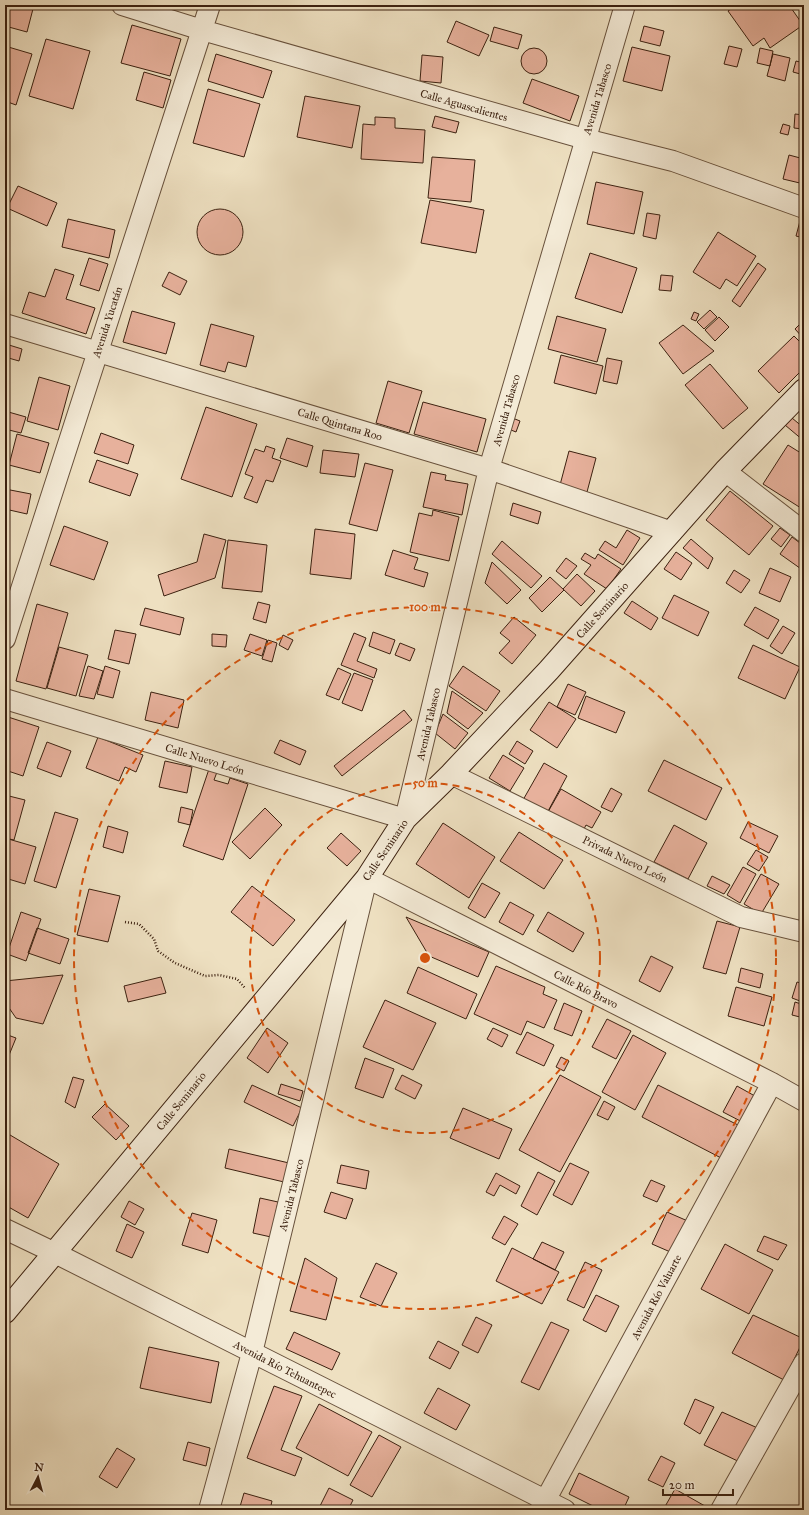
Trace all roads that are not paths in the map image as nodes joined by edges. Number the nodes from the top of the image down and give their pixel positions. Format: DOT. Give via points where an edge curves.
graph roads {
  1 [pos="122,5"];
  2 [pos="210,5"];
  3 [pos="625,5"];
  4 [pos="202,30"];
  5 [pos="585,139"];
  6 [pos="804,208"];
  7 [pos="5,324"];
  8 [pos="98,351"];
  9 [pos="804,390"];
  10 [pos="489,469"];
  11 [pos="725,471"];
  12 [pos="672,532"];
  13 [pos="804,532"];
  14 [pos="5,639"];
  15 [pos="5,698"];
  16 [pos="451,774"];
  17 [pos="405,819"];
  18 [pos="367,878"];
  19 [pos="804,932"];
  20 [pos="772,1083"];
  21 [pos="804,1101"];
  22 [pos="5,1229"];
  23 [pos="55,1253"];
  24 [pos="5,1312"];
  25 [pos="252,1353"];
  26 [pos="804,1363"];
  27 [pos="543,1505"];
  28 [pos="209,1510"];
  29 [pos="566,1510"];
  30 [pos="722,1510"];
  1 -- 4 [label="street, Calle Aguascalientes"];
  2 -- 4 [label="street, Avenida Yucatán"];
  3 -- 5 [label="street, Avenida Tabasco"];
  4 -- 5 [label="street, Calle Aguascalientes"];
  4 -- 8 [label="street, Avenida Yucatán"];
  5 -- 6 [label="street, Calle Aguascalientes" via="673,161"];
  5 -- 10 [label="street, Avenida Tabasco"];
  7 -- 8 [label="street, Calle Quintana Roo"];
  8 -- 10 [label="street, Calle Quintana Roo"];
  8 -- 14 [label="street, Avenida Yucatán"];
  9 -- 11 [label="street, Calle Seminario"];
  10 -- 12 [label="street, Calle Quintana Roo"];
  10 -- 17 [label="street, Avenida Tabasco"];
  11 -- 12 [label="street, Calle Seminario"];
  11 -- 13 [label="street"];
  12 -- 16 [label="street, Calle Seminario" via="549,670"];
  15 -- 17 [label="street, Calle Nuevo León"];
  16 -- 17 [label="street, Calle Seminario"];
  16 -- 19 [label="street, Privada Nuevo León" via="741,917"];
  17 -- 18 [label="street, Calle Seminario"];
  18 -- 20 [label="street, Calle Río Bravo"];
  18 -- 23 [label="street, Calle Seminario"];
  18 -- 25 [label="street, Avenida Tabasco"];
  20 -- 21 [label="street, Calle Río Bravo"];
  20 -- 27 [label="street, Avenida Río Valuarte"];
  22 -- 23 [label="street, Avenida Río Tehuantepec"];
  23 -- 24 [label="street, Calle Seminario"];
  23 -- 25 [label="street, Avenida Río Tehuantepec"];
  25 -- 27 [label="street, Avenida Río Tehuantepec"];
  25 -- 28 [label="street, Avenida Tabasco"];
  26 -- 30 [label="street"];
  27 -- 29 [label="street, Avenida Río Tehuantepec"];
}
